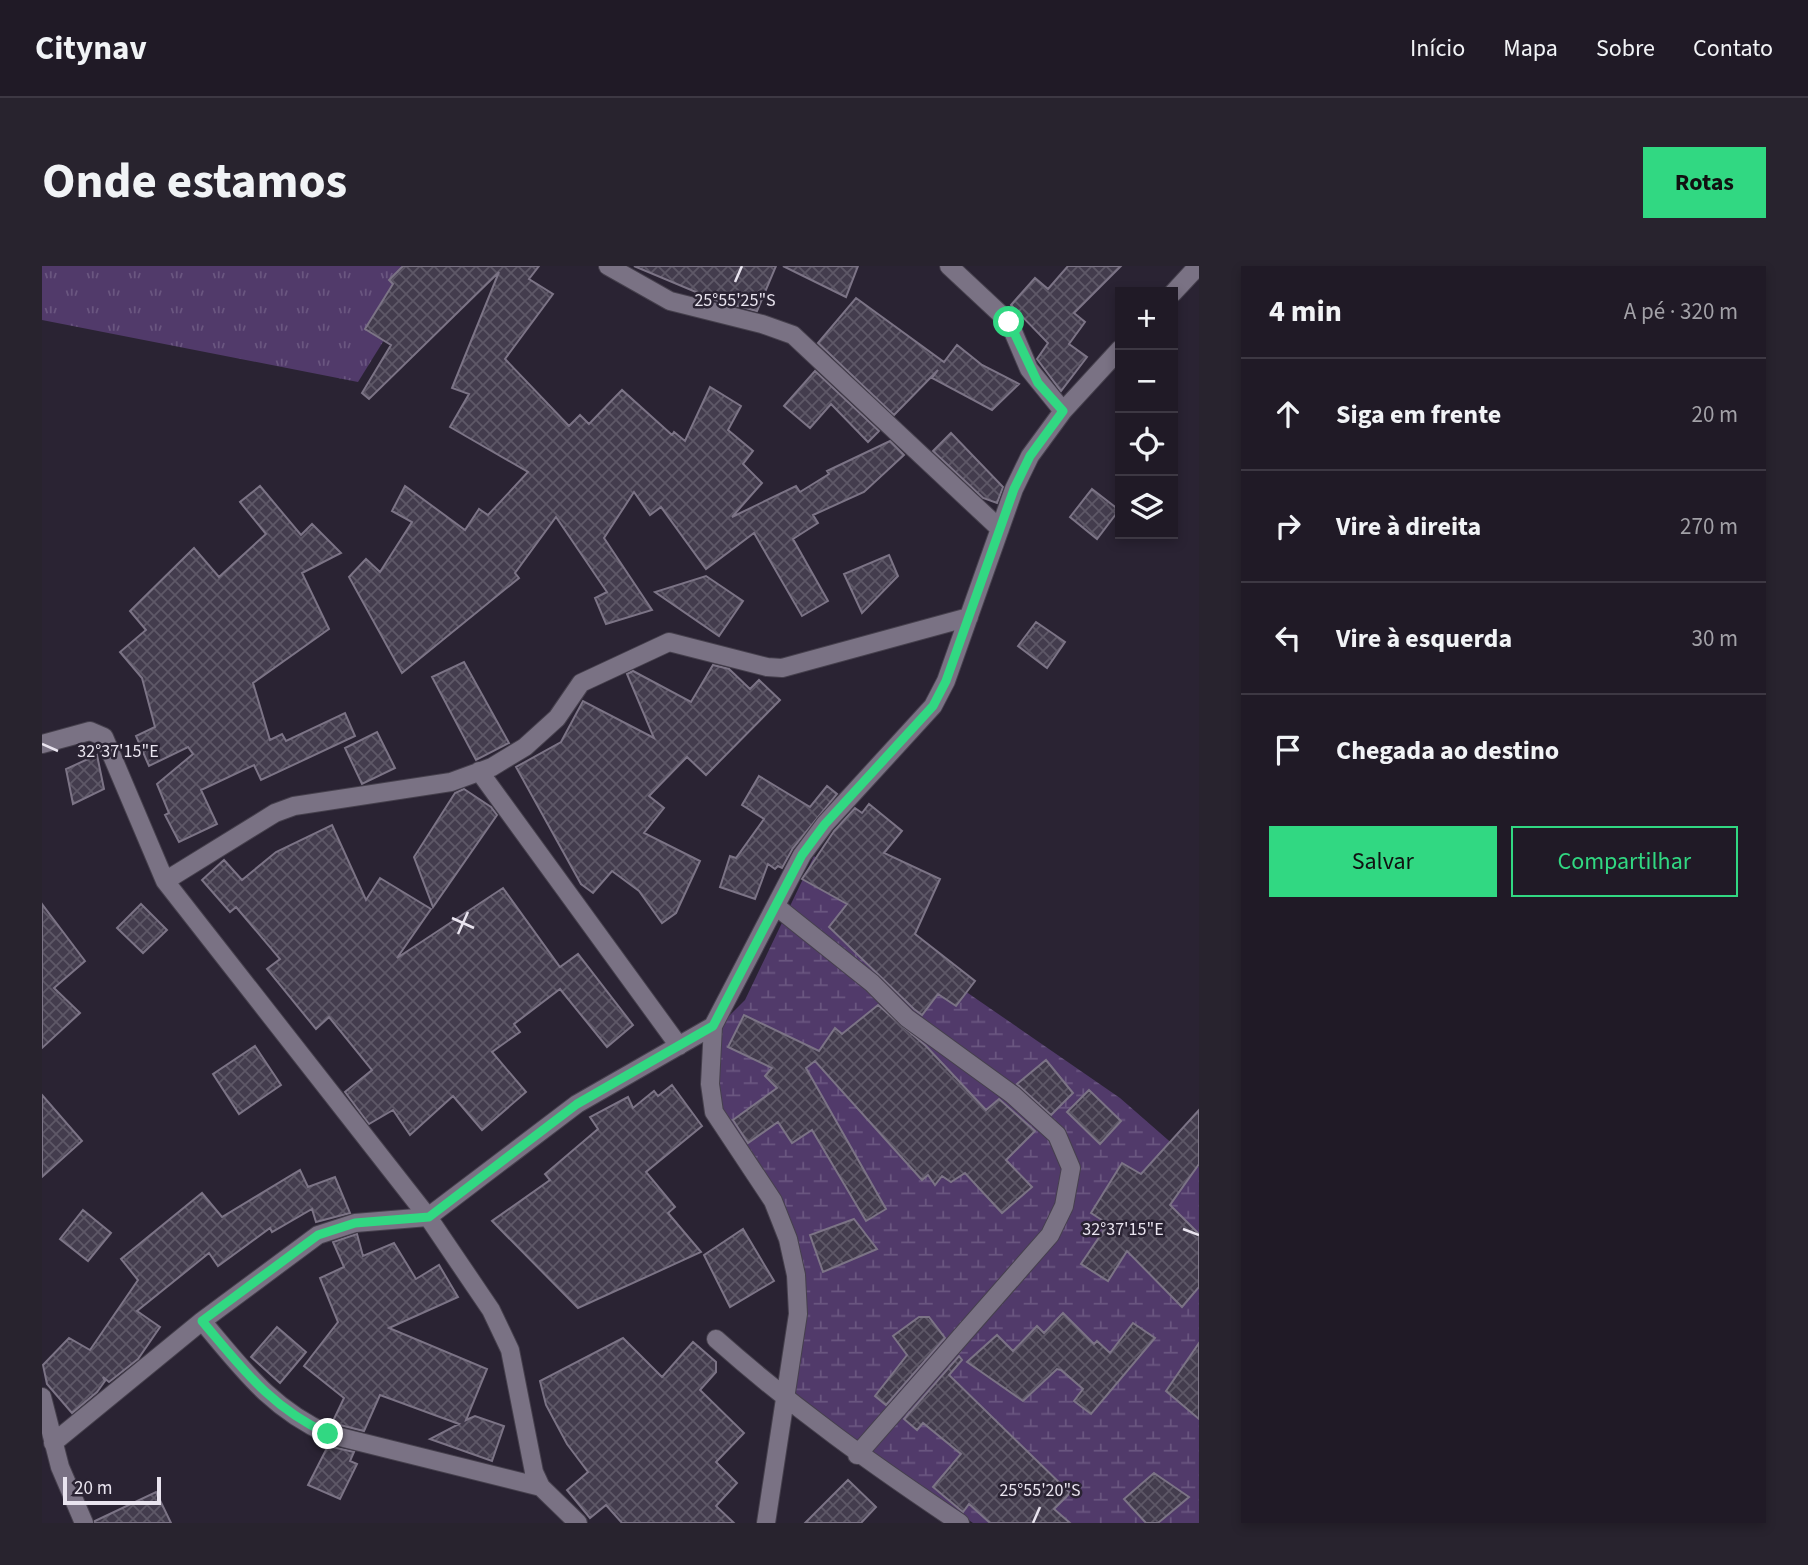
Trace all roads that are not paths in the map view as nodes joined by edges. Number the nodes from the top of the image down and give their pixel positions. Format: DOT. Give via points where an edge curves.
graph roads {
  1 [pos="608,266"];
  2 [pos="949,266"];
  3 [pos="1198,266"];
  4 [pos="1178,288"];
  5 [pos="1119,350"];
  6 [pos="1063,411"];
  7 [pos="1000,529"];
  8 [pos="969,617"];
  9 [pos="42,744"];
  10 [pos="480,771"];
  11 [pos="165,881"];
  12 [pos="777,907"];
  13 [pos="713,1026"];
  14 [pos="679,1046"];
  15 [pos="429,1217"];
  16 [pos="202,1321"];
  17 [pos="716,1339"];
  18 [pos="42,1397"];
  19 [pos="786,1401"];
  20 [pos="53,1443"];
  21 [pos="857,1455"];
  22 [pos="541,1487"];
  23 [pos="84,1523"];
  24 [pos="578,1523"];
  25 [pos="766,1523"];
  26 [pos="960,1523"];
  1 -- 7 [label="street" via="670,301 793,335"];
  2 -- 6 [label="street" via="1009,322 1033,376"];
  3 -- 4 [label="street"];
  5 -- 6 [label="street"];
  6 -- 7 [label="street" via="1030,456"];
  7 -- 8 [label="street"];
  8 -- 10 [label="street" via="782,668 669,642 581,682 557,718 526,747"];
  8 -- 12 [label="street" via="933,706 825,824 802,855"];
  9 -- 11 [label="street" via="90,731 104,737"];
  10 -- 11 [label="street" via="451,782 294,806"];
  10 -- 14 [label="street"];
  11 -- 15 [label="street"];
  12 -- 13 [label="street"];
  12 -- 21 [label="street" via="872,983 907,1018 1013,1095 1057,1135 1071,1168 1064,1206 1050,1235"];
  13 -- 14 [label="street"];
  13 -- 19 [label="street" via="713,1112 773,1201 796,1275 798,1314"];
  14 -- 15 [label="street" via="577,1104"];
  15 -- 16 [label="street" via="355,1223 318,1235"];
  15 -- 22 [label="street" via="503,1331"];
  16 -- 20 [label="street"];
  16 -- 22 [label="street" via="258,1388 328,1434"];
  17 -- 19 [label="street"];
  18 -- 20 [label="street"];
  19 -- 21 [label="street"];
  19 -- 25 [label="street"];
  20 -- 23 [label="street"];
  21 -- 26 [label="street"];
  22 -- 24 [label="street"];
}
